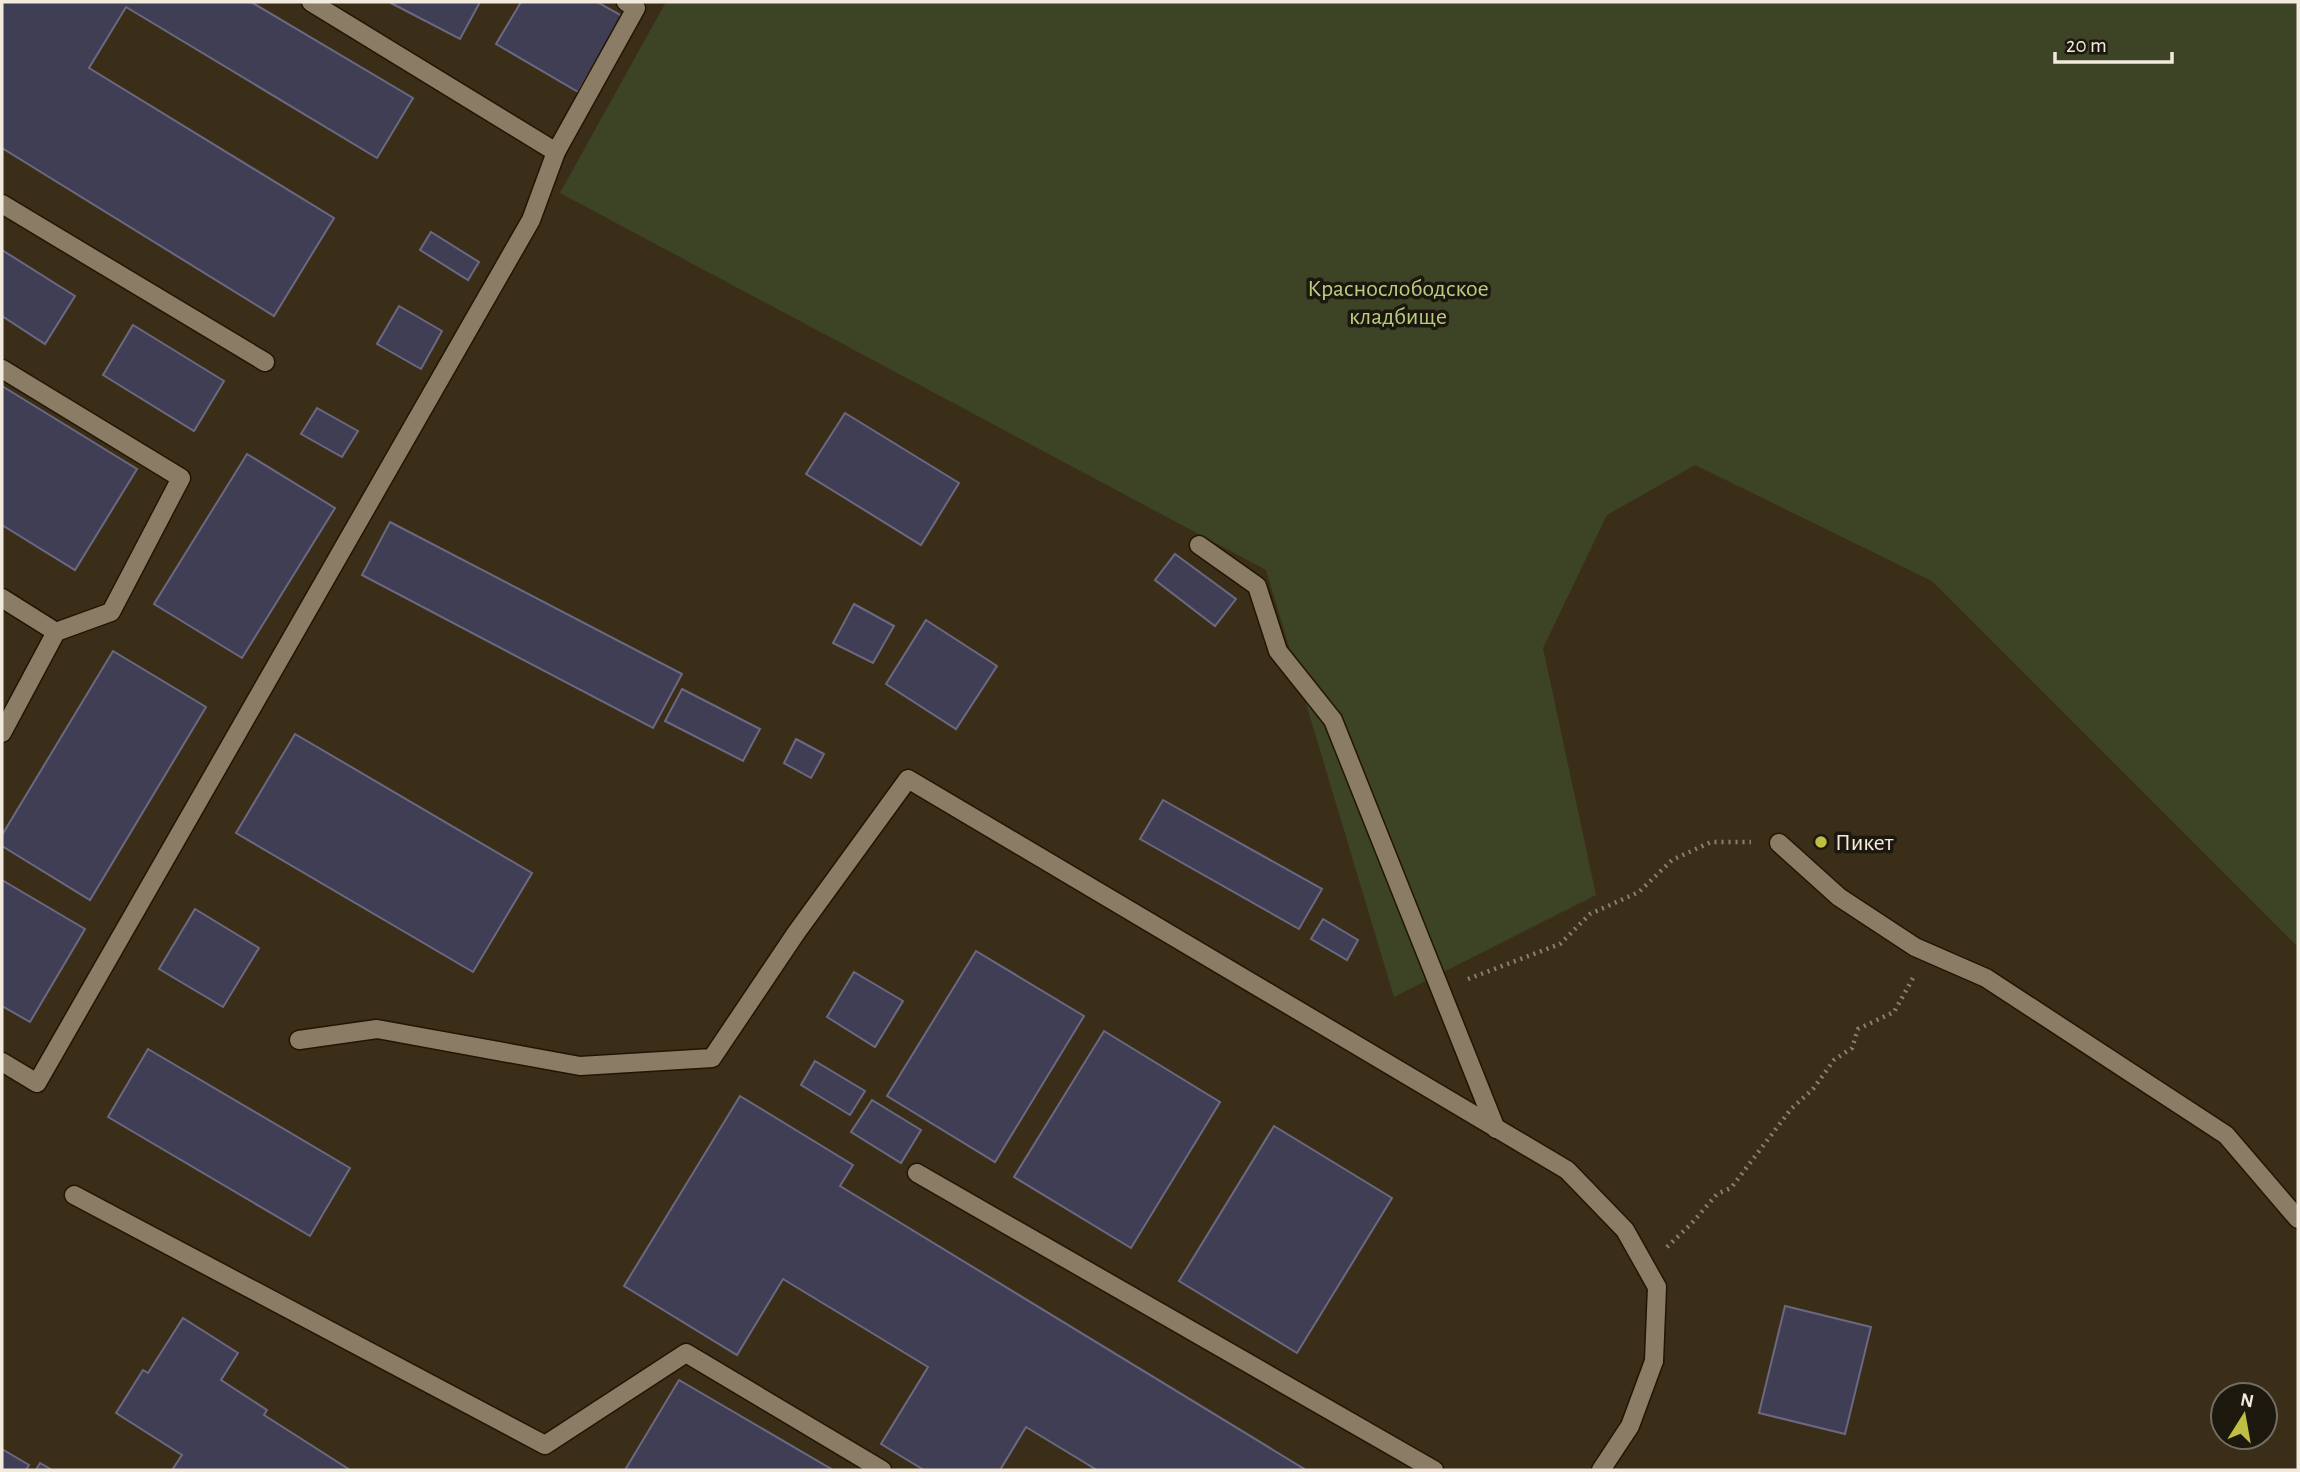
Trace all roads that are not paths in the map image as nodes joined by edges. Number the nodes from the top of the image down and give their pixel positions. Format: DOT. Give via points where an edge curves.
graph roads {
  1 [pos="311,2"];
  2 [pos="626,2"];
  3 [pos="556,152"];
  4 [pos="2,204"];
  5 [pos="265,362"];
  6 [pos="2,369"];
  7 [pos="1199,545"];
  8 [pos="2,598"];
  9 [pos="56,632"];
  10 [pos="2,733"];
  11 [pos="1779,843"];
  12 [pos="299,1040"];
  13 [pos="2,1062"];
  14 [pos="1496,1129"];
  15 [pos="917,1173"];
  16 [pos="74,1195"];
  17 [pos="2298,1219"];
  18 [pos="882,1470"];
  19 [pos="1434,1470"];
  20 [pos="1601,1470"];
  1 -- 3 [label="street"];
  2 -- 3 [label="street" via="636,8"];
  3 -- 13 [label="street" via="531,220 37,1083"];
  4 -- 5 [label="street"];
  6 -- 9 [label="street" via="180,478 111,612"];
  7 -- 14 [label="street" via="1257,586 1278,651 1332,720"];
  8 -- 9 [label="street"];
  9 -- 10 [label="street"];
  11 -- 17 [label="street" via="1839,897 1916,947 1986,978 2226,1135"];
  12 -- 14 [label="street" via="377,1030 580,1066 712,1058 908,779"];
  14 -- 20 [label="street" via="1567,1170 1625,1230 1657,1287 1654,1361 1630,1426"];
  15 -- 19 [label="street"];
  16 -- 18 [label="street" via="545,1445 686,1353"];
}
